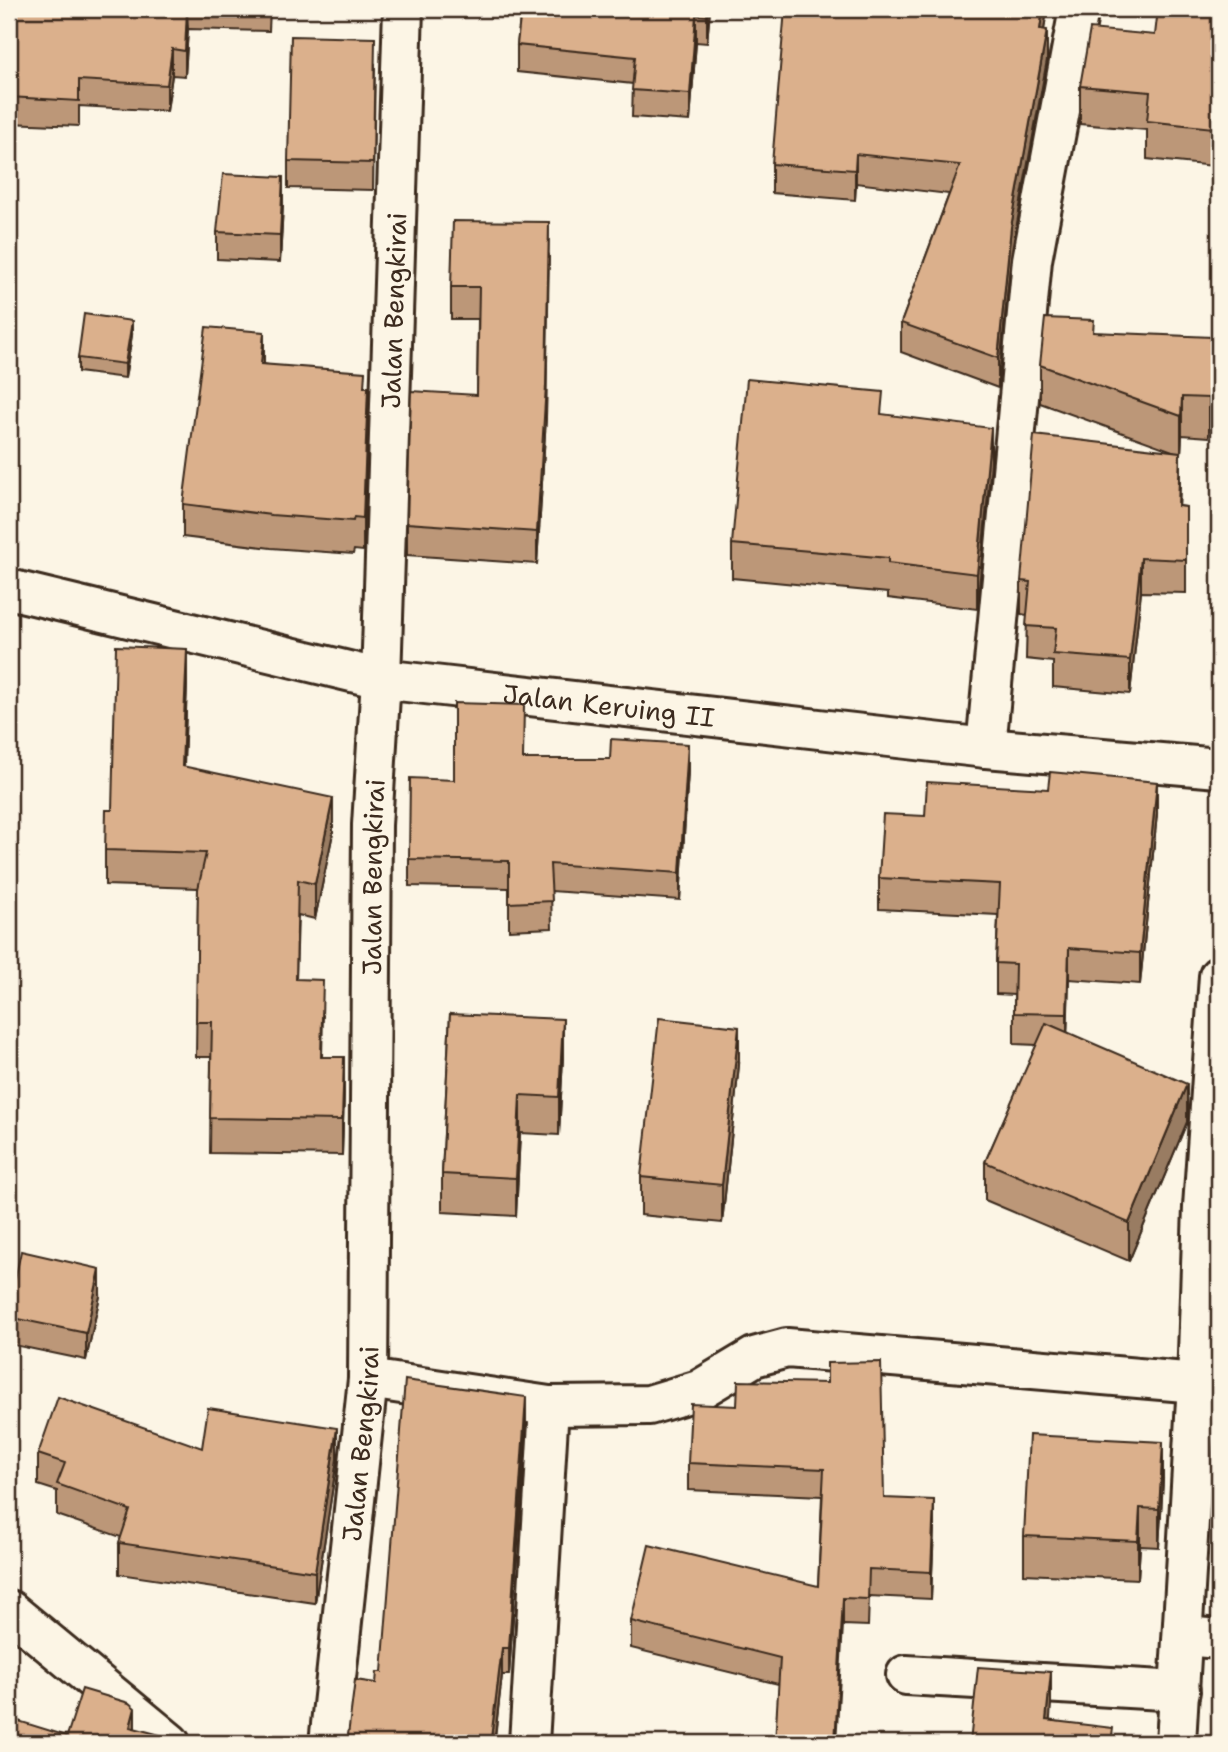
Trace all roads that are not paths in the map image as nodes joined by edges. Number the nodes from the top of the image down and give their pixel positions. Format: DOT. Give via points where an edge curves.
graph roads {
  1 [pos="403,9"];
  2 [pos="1079,9"];
  3 [pos="9,589"];
  4 [pos="381,679"];
  5 [pos="986,748"];
  6 [pos="1219,768"];
  7 [pos="1219,976"];
  8 [pos="1211,1207"];
  9 [pos="368,1378"];
  10 [pos="1197,1383"];
  11 [pos="549,1406"];
  12 [pos="9,1610"];
  13 [pos="1202,1637"];
  14 [pos="906,1675"];
  15 [pos="1180,1691"];
  16 [pos="170,1743"];
  17 [pos="328,1743"];
  18 [pos="529,1743"];
  19 [pos="1177,1743"];
  1 -- 4 [label="street, Jalan Bengkirai"];
  2 -- 5 [label="street" via="1032,260"];
  3 -- 4 [label="street, Jalan Keruing II"];
  4 -- 5 [label="street, Jalan Keruing II"];
  4 -- 9 [label="street, Jalan Bengkirai" via="372,825"];
  5 -- 6 [label="street, Jalan Keruing II"];
  7 -- 8 [label="street"];
  8 -- 10 [label="street"];
  9 -- 11 [label="street"];
  9 -- 17 [label="street, Jalan Bengkirai"];
  10 -- 11 [label="street" via="787,1348 754,1357 671,1401"];
  10 -- 13 [label="street"];
  11 -- 18 [label="street"];
  12 -- 16 [label="street"];
  13 -- 15 [label="street"];
  14 -- 15 [label="street"];
  15 -- 19 [label="street"];
}
